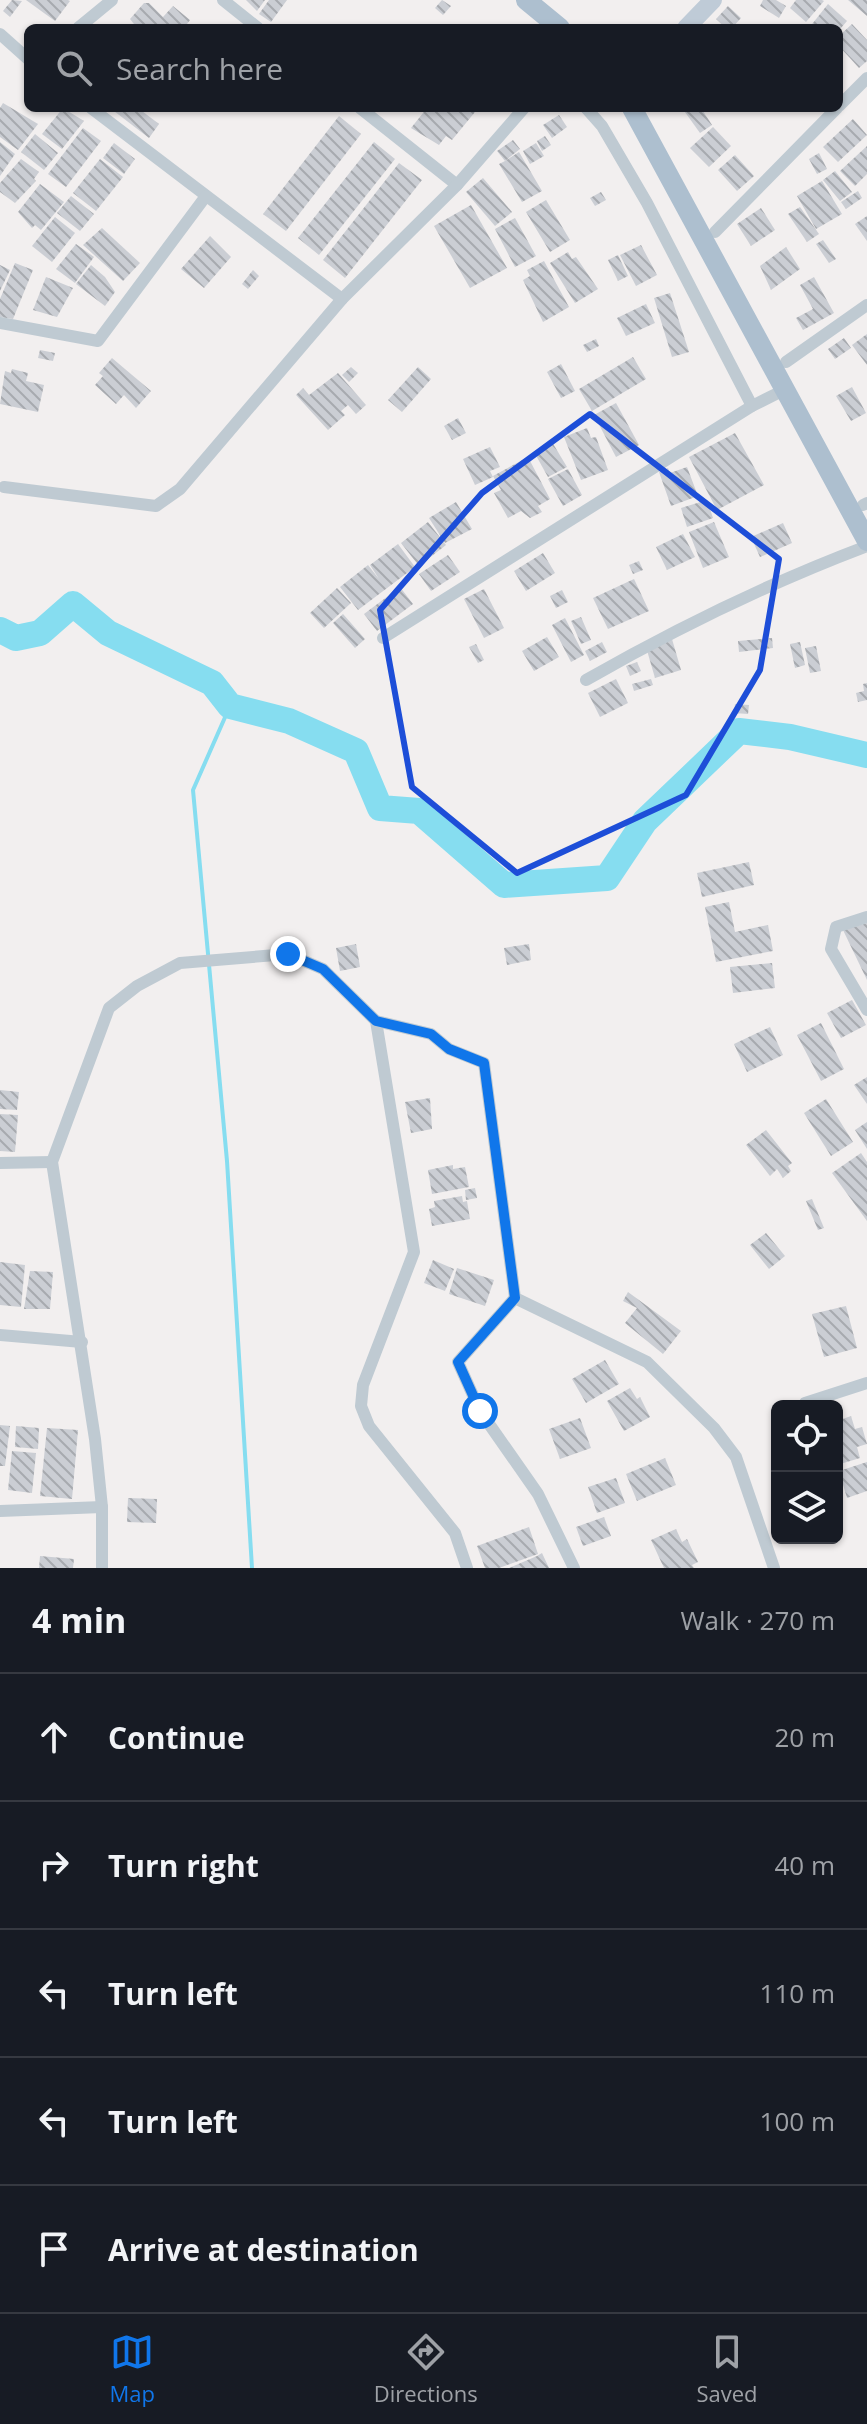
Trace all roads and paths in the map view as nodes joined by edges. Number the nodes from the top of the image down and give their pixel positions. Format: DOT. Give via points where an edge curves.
graph roads {
  1 [pos="112,0"];
  2 [pos="223,0"];
  3 [pos="526,0"];
  4 [pos="546,0"];
  5 [pos="713,0"];
  6 [pos="83,24"];
  7 [pos="253,24"];
  8 [pos="555,24"];
  9 [pos="573,24"];
  10 [pos="690,24"];
  11 [pos="0,34"];
  12 [pos="24,55"];
  13 [pos="867,78"];
  14 [pos="843,102"];
  15 [pos="96,112"];
  16 [pos="365,112"];
  17 [pos="521,112"];
  18 [pos="590,112"];
  19 [pos="634,112"];
  20 [pos="649,112"];
  21 [pos="833,112"];
  22 [pos="457,185"];
  23 [pos="206,196"];
  24 [pos="715,232"];
  25 [pos="342,299"];
  26 [pos="867,305"];
  27 [pos="0,323"];
  28 [pos="786,362"];
  29 [pos="786,389"];
  30 [pos="752,406"];
  31 [pos="4,487"];
  32 [pos="866,506"];
  33 [pos="867,543"];
  34 [pos="383,638"];
  35 [pos="586,680"];
  36 [pos="867,917"];
  37 [pos="867,1010"];
  38 [pos="376,1021"];
  39 [pos="52,1162"];
  40 [pos="0,1163"];
  41 [pos="515,1298"];
  42 [pos="0,1335"];
  43 [pos="82,1342"];
  44 [pos="867,1383"];
  45 [pos="814,1400"];
  46 [pos="102,1507"];
  47 [pos="0,1511"];
  48 [pos="102,1568"];
  49 [pos="467,1568"];
  50 [pos="574,1568"];
  51 [pos="774,1568"];
  1 -- 6 [label="street"];
  2 -- 7 [label="street"];
  3 -- 8 [label="main road"];
  4 -- 9 [label="main road"];
  5 -- 10 [label="street"];
  11 -- 12 [label="street"];
  13 -- 14 [label="street"];
  15 -- 23 [label="street"];
  16 -- 22 [label="street"];
  17 -- 22 [label="street"];
  18 -- 30 [label="street" via="647,203"];
  19 -- 29 [label="main road"];
  20 -- 24 [label="main road"];
  21 -- 24 [label="street"];
  22 -- 25 [label="street"];
  23 -- 25 [label="street"];
  23 -- 27 [label="street" via="98,341"];
  24 -- 28 [label="main road"];
  25 -- 31 [label="street" via="180,489 156,506"];
  26 -- 28 [label="street"];
  28 -- 32 [label="main road"];
  29 -- 30 [label="street"];
  29 -- 33 [label="main road"];
  30 -- 34 [label="street"];
  33 -- 35 [label="street" via="670,632"];
  36 -- 37 [label="street" via="836,927 831,949"];
  38 -- 39 [label="street" via="323,969 288,954 180,963 109,1008"];
  38 -- 41 [label="street" via="431,1034 449,1049 484,1063"];
  38 -- 49 [label="street" via="414,1252 363,1385 361,1406 369,1426 455,1533"];
  39 -- 40 [label="street"];
  39 -- 43 [label="street"];
  41 -- 50 [label="street" via="458,1362 480,1411 538,1494"];
  41 -- 51 [label="street" via="647,1362 714,1428 736,1457"];
  42 -- 43 [label="street"];
  43 -- 46 [label="street"];
  44 -- 45 [label="street"];
  46 -- 47 [label="street"];
  46 -- 48 [label="street"];
}
